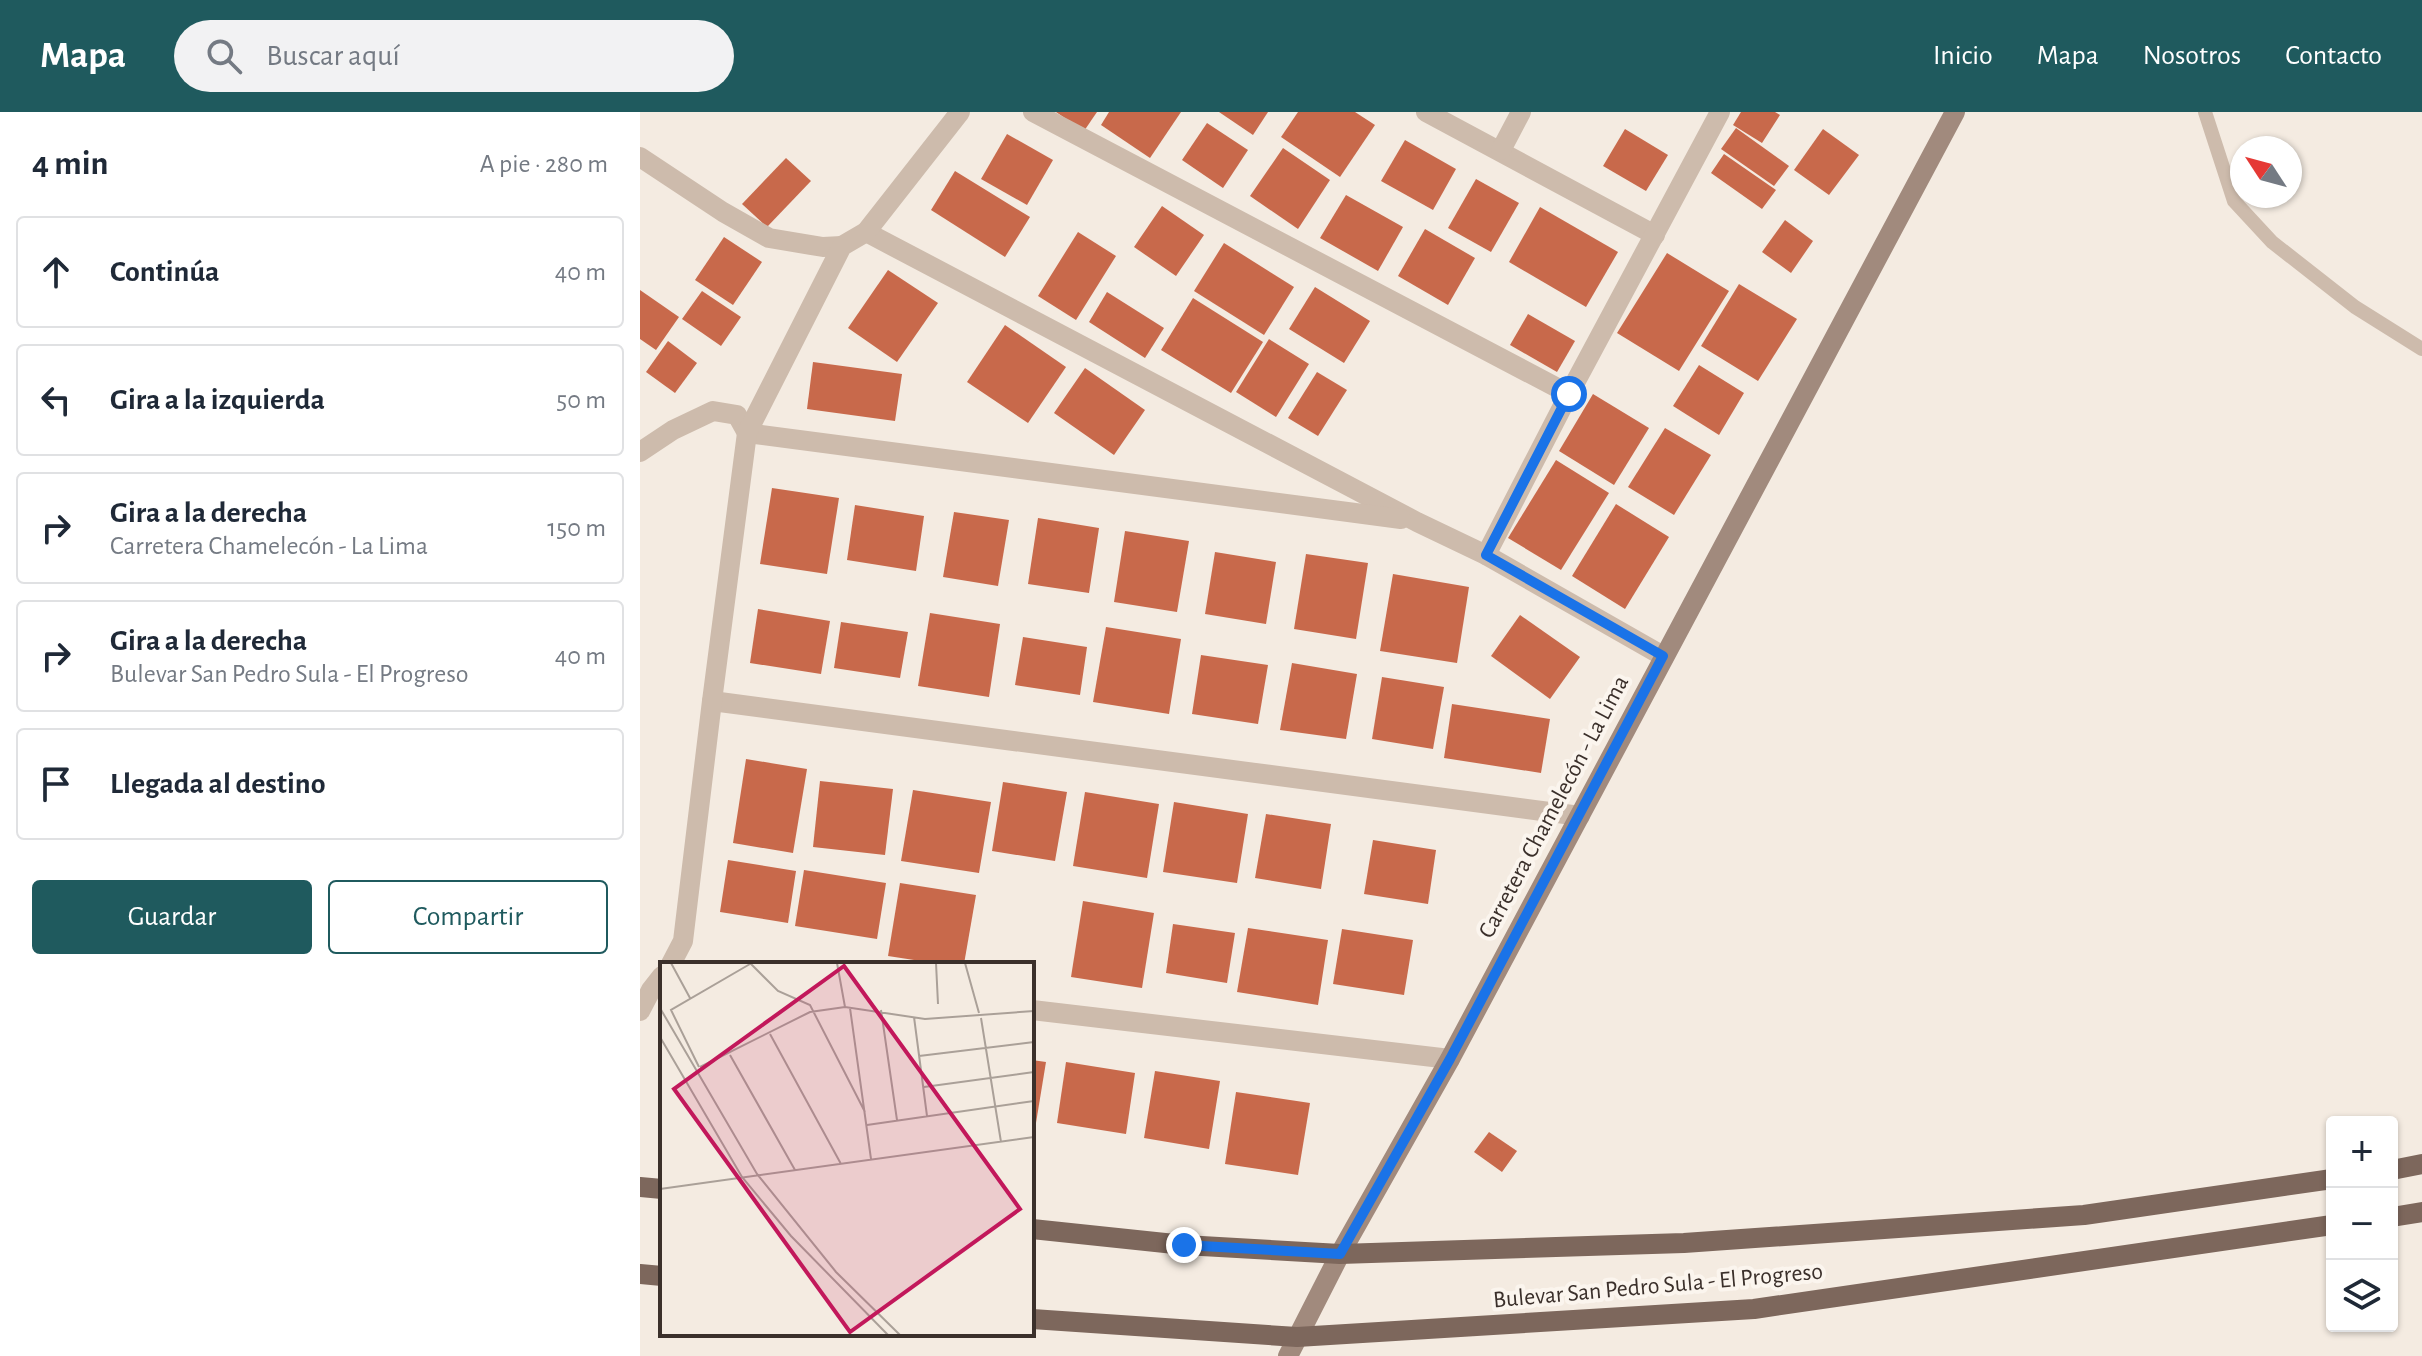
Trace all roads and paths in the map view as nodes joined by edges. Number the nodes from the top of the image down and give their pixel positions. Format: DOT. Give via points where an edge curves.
graph roads {
  1 [pos="960,112"];
  2 [pos="1033,112"];
  3 [pos="1426,112"];
  4 [pos="1521,112"];
  5 [pos="1720,112"];
  6 [pos="1955,112"];
  7 [pos="2205,112"];
  8 [pos="1501,150"];
  9 [pos="640,157"];
  10 [pos="866,232"];
  11 [pos="1655,235"];
  12 [pos="842,246"];
  13 [pos="2422,349"];
  14 [pos="1569,394"];
  15 [pos="747,433"];
  16 [pos="640,452"];
  17 [pos="1417,522"];
  18 [pos="1486,555"];
  19 [pos="1663,656"];
  20 [pos="712,701"];
  21 [pos="1580,816"];
  22 [pos="672,962"];
  23 [pos="660,979"];
  24 [pos="1034,1010"];
  25 [pos="640,1011"];
  26 [pos="1450,1059"];
  27 [pos="2422,1164"];
  28 [pos="2398,1169"];
  29 [pos="640,1172"];
  30 [pos="2326,1180"];
  31 [pos="653,1188"];
  32 [pos="2422,1212"];
  33 [pos="2398,1216"];
  34 [pos="2326,1226"];
  35 [pos="1034,1229"];
  36 [pos="1340,1254"];
  37 [pos="640,1274"];
  38 [pos="660,1276"];
  39 [pos="1034,1319"];
  40 [pos="1297,1337"];
  41 [pos="1288,1356"];
  1 -- 10 [label="street"];
  2 -- 14 [label="street"];
  3 -- 8 [label="street"];
  4 -- 8 [label="street"];
  5 -- 11 [label="street"];
  6 -- 19 [label="street, Carretera Chamelecón - La Lima"];
  7 -- 13 [label="lane" via="2234,201 2272,242 2355,307"];
  8 -- 11 [label="street"];
  9 -- 12 [label="street" via="769,238"];
  10 -- 12 [label="street"];
  10 -- 17 [label="street"];
  11 -- 14 [label="street"];
  12 -- 15 [label="street"];
  14 -- 18 [label="street"];
  15 -- 16 [label="street" via="737,415 713,411"];
  15 -- 17 [label="street"];
  15 -- 20 [label="street"];
  17 -- 18 [label="street"];
  18 -- 19 [label="street"];
  19 -- 21 [label="street, Carretera Chamelecón - La Lima"];
  20 -- 21 [label="street"];
  20 -- 22 [label="street" via="683,941"];
  21 -- 26 [label="street, Carretera Chamelecón - La Lima"];
  23 -- 25 [label="street"];
  24 -- 26 [label="street"];
  26 -- 36 [label="street, Carretera Chamelecón - La Lima"];
  27 -- 28 [label="main road"];
  29 -- 31 [label="street"];
  30 -- 36 [label="main road, Bulevar San Pedro Sula - El Progreso" via="2069,1216 1684,1243"];
  32 -- 33 [label="main road"];
  34 -- 40 [label="main road, Bulevar San Pedro Sula - El Progreso" via="1754,1309"];
  35 -- 36 [label="main road, Bulevar San Pedro Sula - El Progreso"];
  36 -- 40 [label="street, Carretera Chamelecón - La Lima"];
  37 -- 38 [label="main road"];
  39 -- 40 [label="main road, Bulevar San Pedro Sula - El Progreso"];
  40 -- 41 [label="street, Carretera Chamelecón - La Lima"];
}
